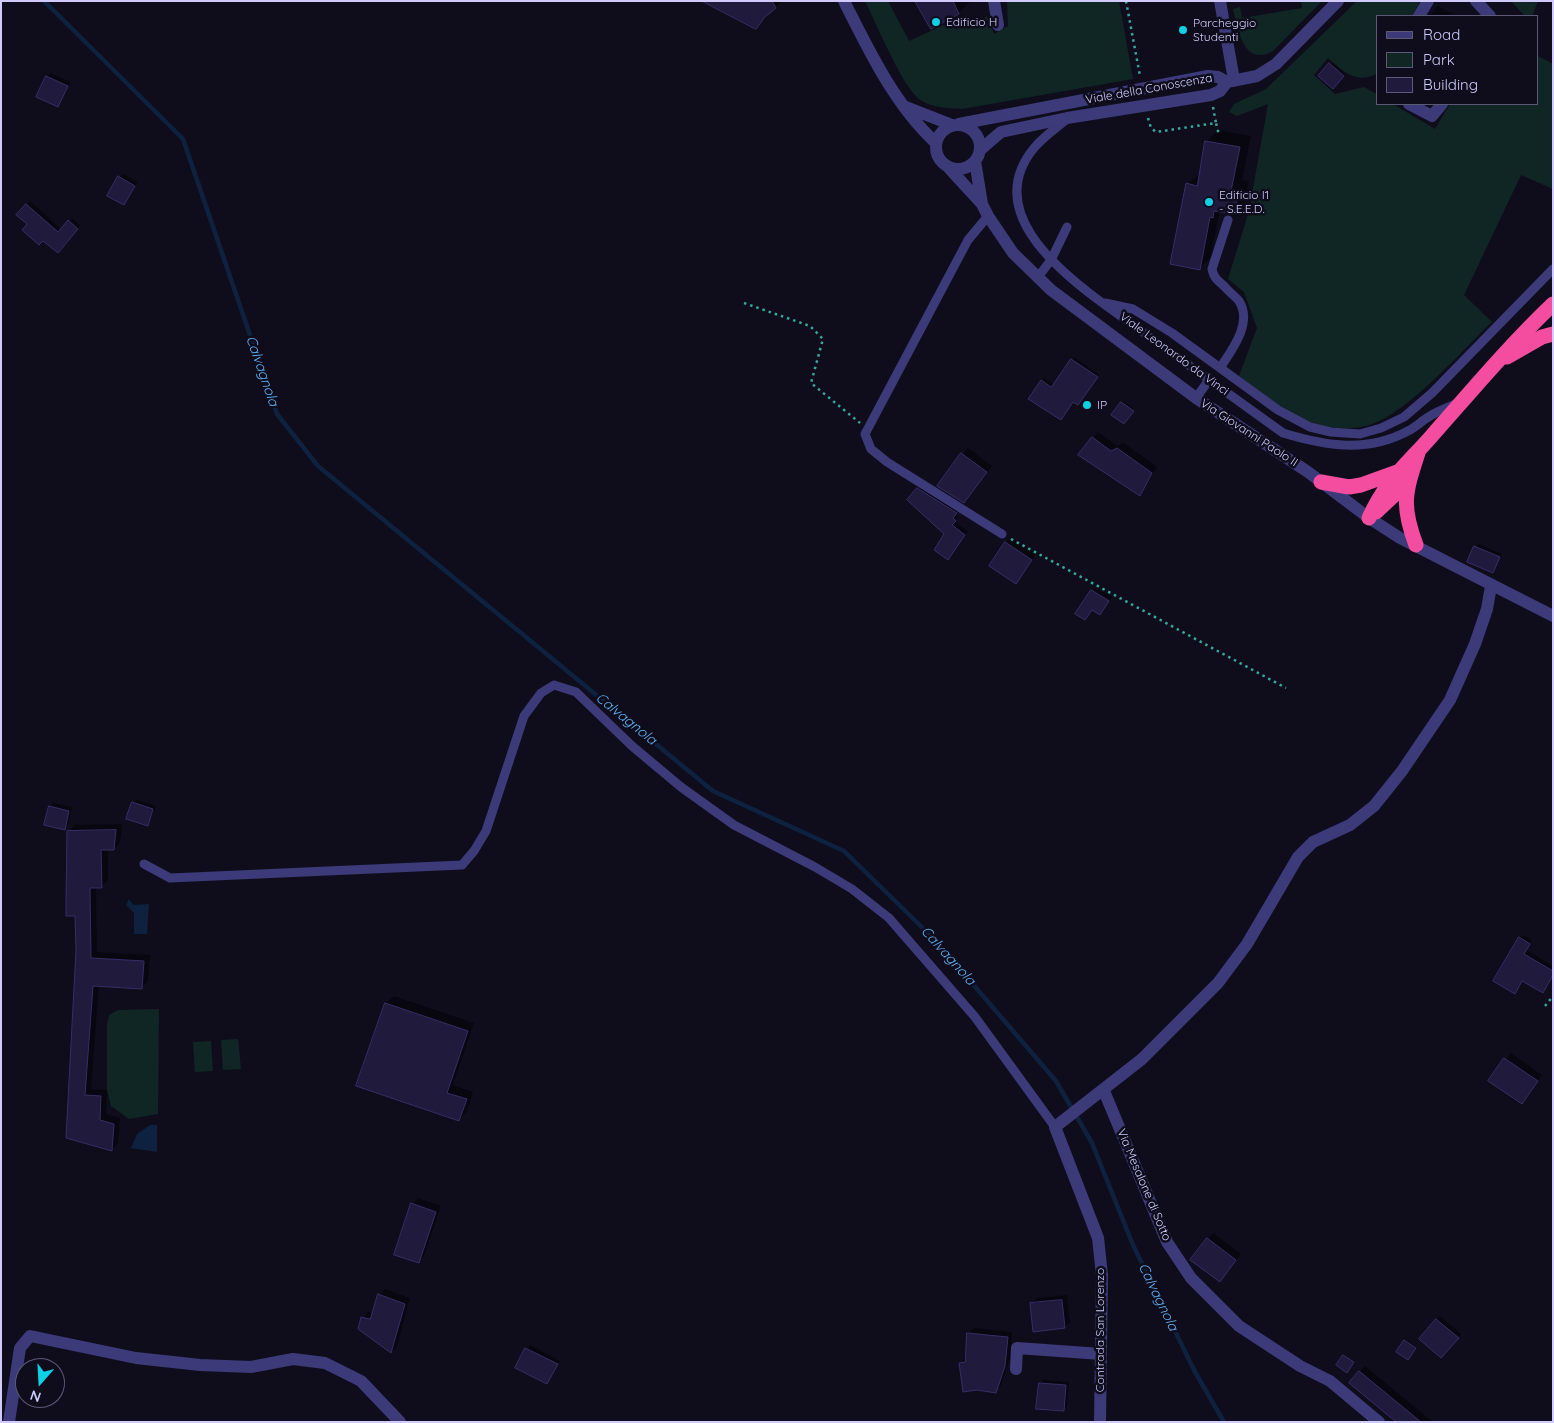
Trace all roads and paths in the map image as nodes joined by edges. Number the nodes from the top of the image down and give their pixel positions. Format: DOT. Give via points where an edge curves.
graph roads {
  1 [pos="844,1"];
  2 [pos="994,1"];
  3 [pos="1126,1"];
  4 [pos="1220,1"];
  5 [pos="1338,1"];
  6 [pos="1428,1"];
  7 [pos="1476,1"];
  8 [pos="1420,15"];
  9 [pos="1489,15"];
  10 [pos="998,25"];
  11 [pos="1230,81"];
  12 [pos="1142,88"];
  13 [pos="1411,105"];
  14 [pos="1441,105"];
  15 [pos="904,106"];
  16 [pos="1146,106"];
  17 [pos="1067,118"];
  18 [pos="956,125"];
  19 [pos="1218,135"];
  20 [pos="936,143"];
  21 [pos="978,156"];
  22 [pos="948,167"];
  23 [pos="982,204"];
  24 [pos="988,216"];
  25 [pos="1228,220"];
  26 [pos="1067,227"];
  27 [pos="1051,260"];
  28 [pos="1553,269"];
  29 [pos="1038,277"];
  30 [pos="1101,302"];
  31 [pos="744,303"];
  32 [pos="1553,304"];
  33 [pos="1553,334"];
  34 [pos="1498,364"];
  35 [pos="1220,368"];
  36 [pos="1209,380"];
  37 [pos="1196,398"];
  38 [pos="1462,401"];
  39 [pos="867,429"];
  40 [pos="1419,451"];
  41 [pos="1397,472"];
  42 [pos="1409,481"];
  43 [pos="1321,482"];
  44 [pos="1369,518"];
  45 [pos="1002,534"];
  46 [pos="1416,546"];
  47 [pos="1491,586"];
  48 [pos="1553,616"];
  49 [pos="1286,688"];
  50 [pos="144,864"];
  51 [pos="1553,996"];
  52 [pos="1546,1006"];
  53 [pos="1102,1092"];
  54 [pos="1059,1124"];
  55 [pos="1101,1354"];
  56 [pos="1016,1369"];
  57 [pos="9,1422"];
  58 [pos="400,1422"];
  59 [pos="1100,1422"];
  60 [pos="1379,1422"];
  1 -- 15 [label="street" via="881,72"];
  2 -- 10 [label="street"];
  3 -- 12 [label="path"];
  4 -- 11 [label="street"];
  5 -- 11 [label="street" via="1276,64 1257,76"];
  6 -- 8 [label="street"];
  7 -- 9 [label="street"];
  11 -- 12 [label="street, Viale della Conoscenza" via="1208,76"];
  11 -- 16 [label="street, Viale della Conoscenza" via="1211,95"];
  12 -- 18 [label="street, Viale della Conoscenza"];
  13 -- 14 [label="street" via="1432,116"];
  15 -- 18 [label="street"];
  15 -- 20 [label="street"];
  16 -- 17 [label="street, Viale della Conoscenza"];
  16 -- 19 [label="path" via="1151,128 1156,132 1216,123"];
  17 -- 21 [label="street, Viale della Conoscenza" via="1001,132"];
  17 -- 27 [label="lane, Viale Leonardo da Vinci" via="1034,148 1022,170 1016,194 1024,225"];
  18 -- 20 [label="street" via="941,132"];
  18 -- 21 [label="street" via="973,130 980,142"];
  20 -- 22 [label="street" via="938,157"];
  21 -- 22 [label="street" via="963,169"];
  21 -- 23 [label="street, Via Giovanni Paolo II"];
  22 -- 23 [label="street, Via Giovanni Paolo II"];
  23 -- 24 [label="street, Via Giovanni Paolo II"];
  24 -- 29 [label="street, Via Giovanni Paolo II" via="1014,253"];
  24 -- 39 [label="lane" via="968,240"];
  25 -- 35 [label="lane" via="1212,269 1214,278 1238,299 1244,320 1240,335"];
  26 -- 27 [label="lane"];
  27 -- 29 [label="lane"];
  27 -- 30 [label="lane, Viale Leonardo da Vinci"];
  28 -- 35 [label="lane" via="1432,393 1404,417 1381,428 1360,434 1310,427 1278,410"];
  29 -- 37 [label="street, Via Giovanni Paolo II" via="1122,345"];
  30 -- 35 [label="lane" via="1133,308"];
  30 -- 36 [label="lane, Viale Leonardo da Vinci"];
  31 -- 39 [label="path" via="810,326 823,339 811,383"];
  32 -- 34 [label="highway" via="1518,338"];
  33 -- 34 [label="highway"];
  34 -- 38 [label="highway"];
  36 -- 37 [label="lane"];
  36 -- 38 [label="lane, Viale Leonardo da Vinci" via="1283,433 1335,446 1371,445 1408,431"];
  37 -- 43 [label="street, Via Giovanni Paolo II"];
  38 -- 40 [label="highway"];
  39 -- 45 [label="lane" via="866,440 887,462"];
  40 -- 41 [label="highway"];
  40 -- 42 [label="highway"];
  41 -- 43 [label="highway" via="1355,486"];
  41 -- 44 [label="highway" via="1382,491"];
  42 -- 44 [label="highway"];
  42 -- 46 [label="highway" via="1405,499 1406,521"];
  43 -- 44 [label="street, Via Giovanni Paolo II"];
  44 -- 46 [label="street, Via Giovanni Paolo II"];
  45 -- 49 [label="path"];
  46 -- 47 [label="street, Via Giovanni Paolo II"];
  47 -- 48 [label="street, Via Giovanni Paolo II"];
  47 -- 53 [label="street" via="1475,644 1450,700 1402,771 1374,806 1350,825 1313,842 1298,857 1247,944 1218,983 1148,1053"];
  50 -- 54 [label="lane" via="170,878 462,865 486,830 524,716 541,692 554,685 576,692 632,746 734,825 815,867 889,918 975,1017"];
  51 -- 52 [label="path"];
  53 -- 54 [label="street"];
  53 -- 60 [label="street, Via Mesalone di Sotto" via="1167,1242 1192,1278 1239,1326 1300,1366 1330,1381"];
  54 -- 55 [label="street, Contrada San Lorenzo" via="1098,1238 1102,1275"];
  55 -- 56 [label="street" via="1017,1348"];
  55 -- 59 [label="street, Contrada San Lorenzo"];
  57 -- 58 [label="street" via="20,1348 30,1336 136,1358 200,1365 250,1367 293,1359 325,1363 360,1381"];
}
